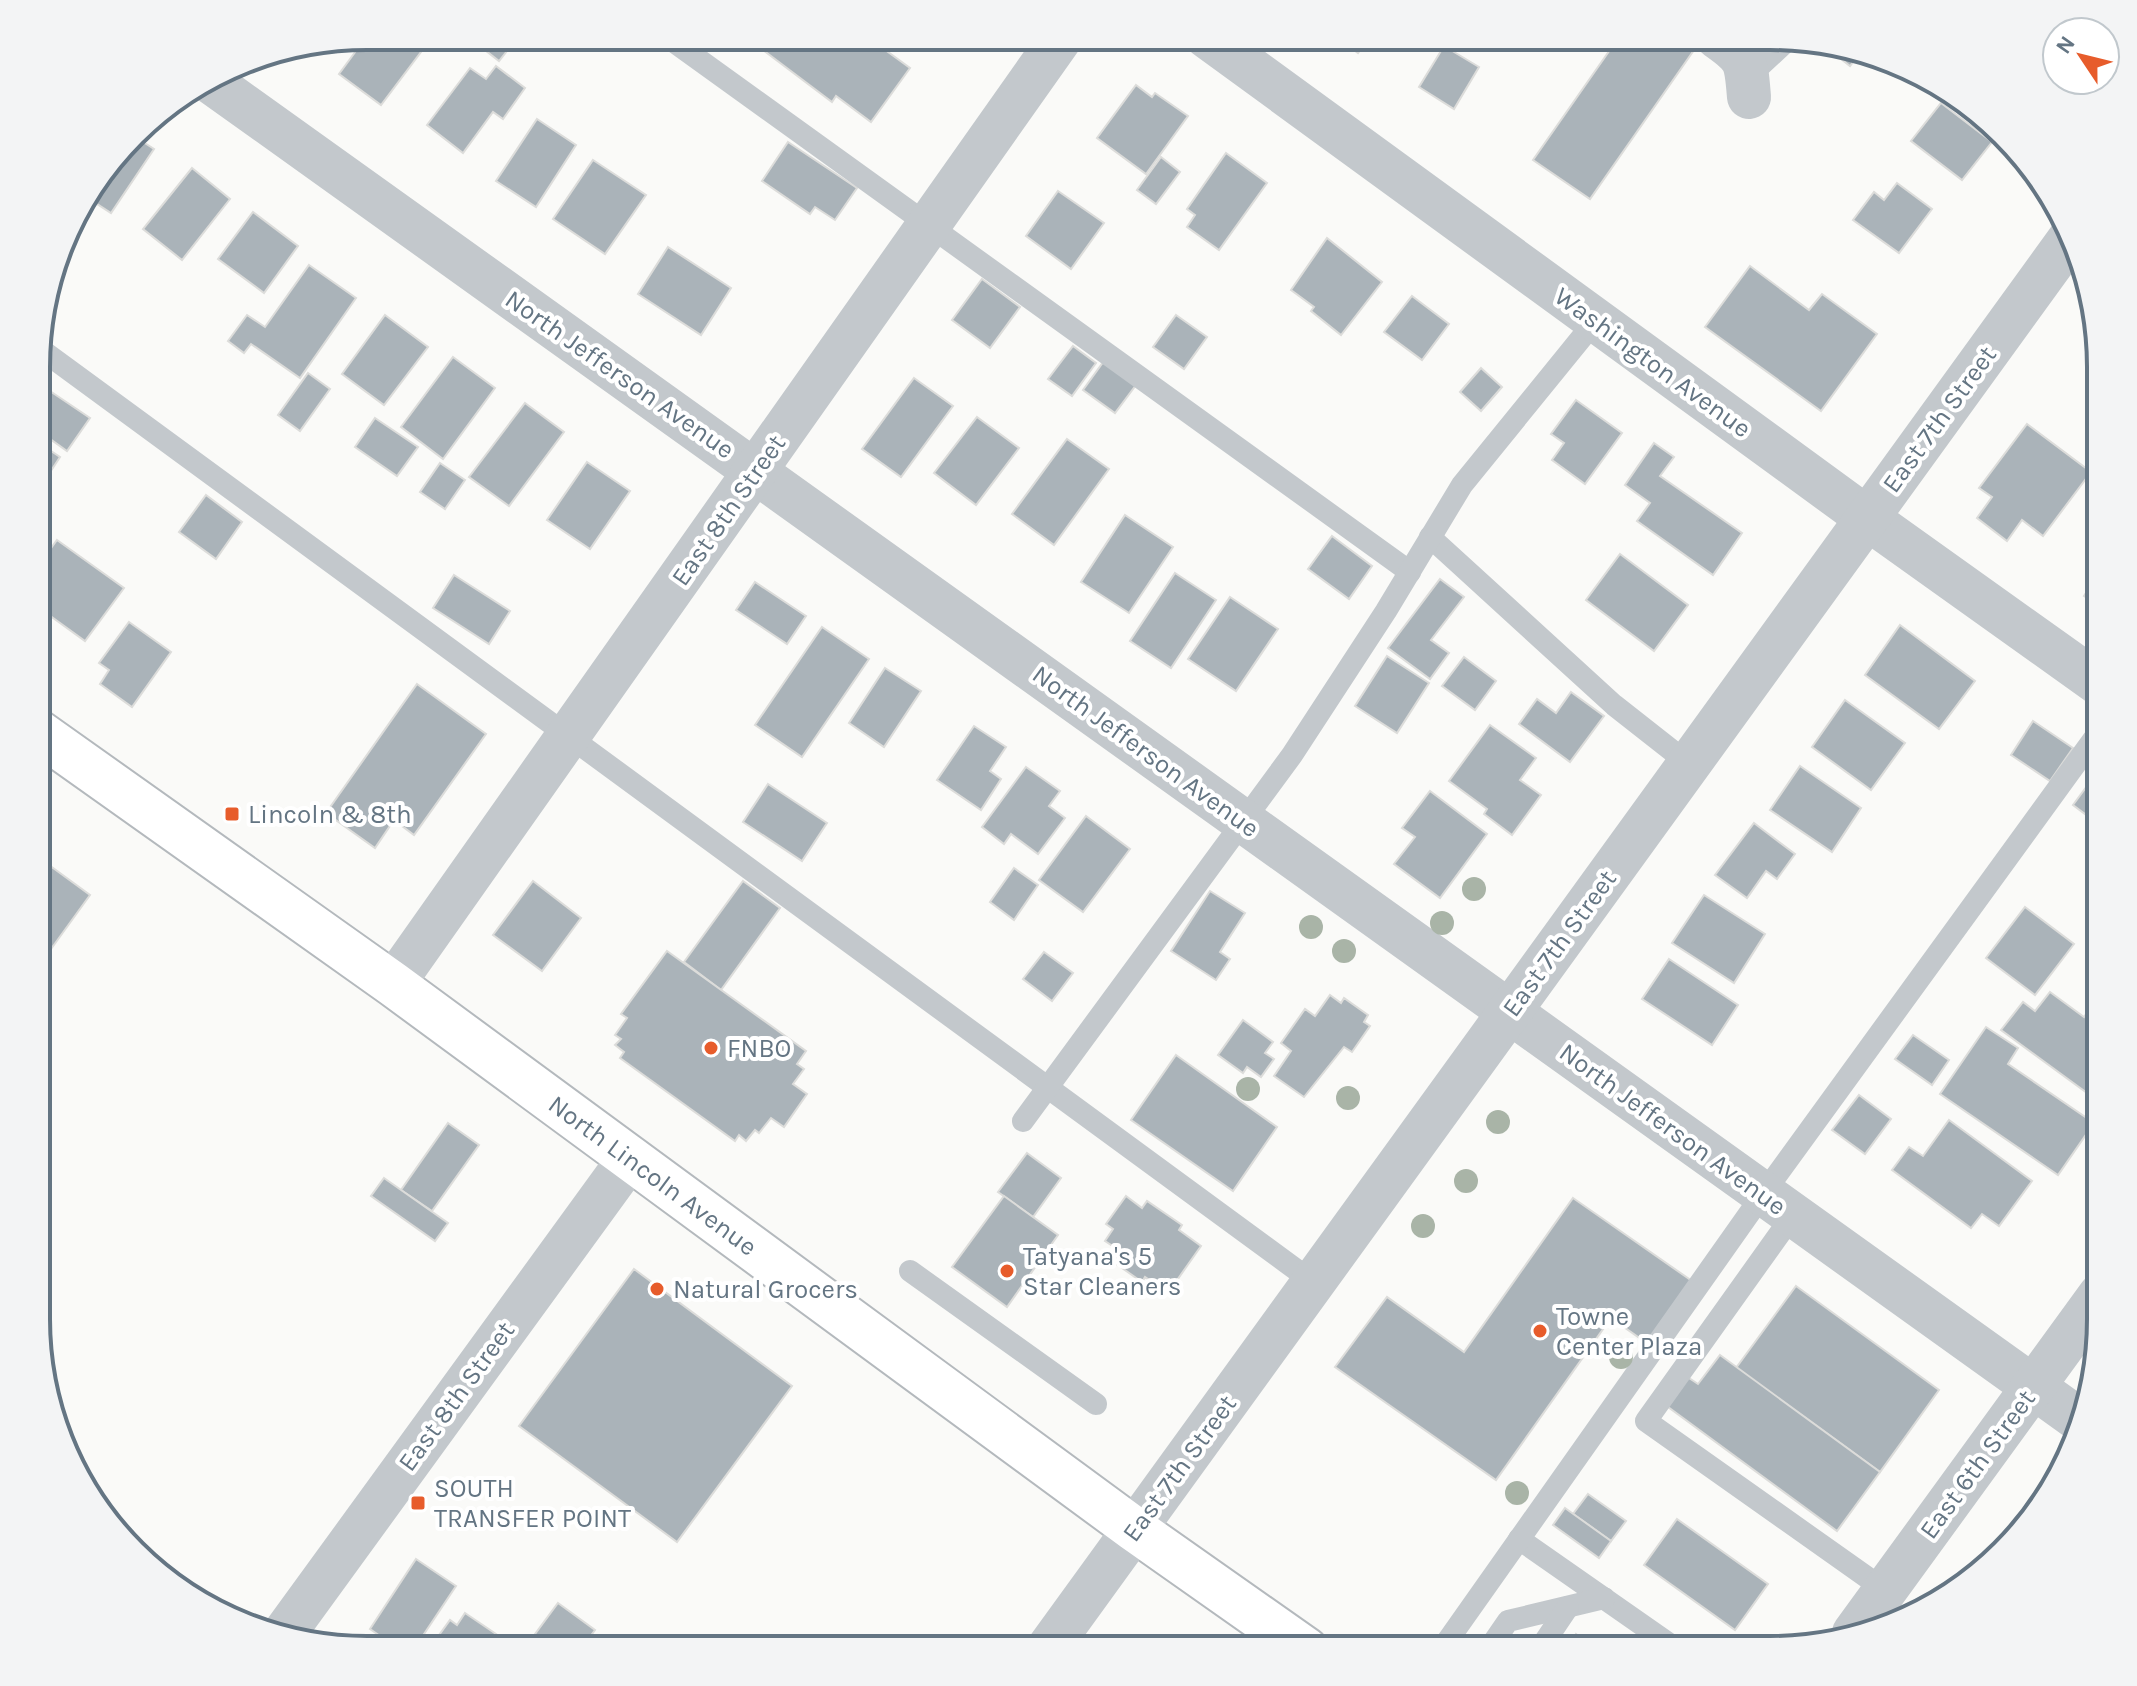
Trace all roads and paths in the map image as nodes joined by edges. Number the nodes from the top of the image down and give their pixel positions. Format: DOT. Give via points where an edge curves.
graph roads {
  1 [pos="685,50"];
  2 [pos="1052,50"];
  3 [pos="1225,50"];
  4 [pos="1736,50"];
  5 [pos="1780,50"];
  6 [pos="218,87"];
  7 [pos="1748,88"];
  8 [pos="929,225"];
  9 [pos="2063,247"];
  10 [pos="1596,320"];
  11 [pos="51,356"];
  12 [pos="756,471"];
  13 [pos="1867,518"];
  14 [pos="1430,537"];
  15 [pos="1410,572"];
  16 [pos="2087,675"];
  17 [pos="567,737"];
  18 [pos="50,741"];
  19 [pos="2087,750"];
  20 [pos="1689,764"];
  21 [pos="1243,821"];
  22 [pos="393,984"];
  23 [pos="1509,1012"];
  24 [pos="1047,1089"];
  25 [pos="1023,1121"];
  26 [pos="630,1158"];
  27 [pos="1778,1204"];
  28 [pos="910,1271"];
  29 [pos="1313,1282"];
  30 [pos="2087,1313"];
  31 [pos="2034,1387"];
  32 [pos="1096,1404"];
  33 [pos="2072,1414"];
  34 [pos="1134,1529"];
  35 [pos="1519,1539"];
  36 [pos="1885,1590"];
  37 [pos="1604,1598"];
  38 [pos="1568,1607"];
  39 [pos="1862,1622"];
  40 [pos="289,1626"];
  41 [pos="1057,1636"];
  42 [pos="1286,1636"];
  43 [pos="1451,1636"];
  44 [pos="1498,1636"];
  45 [pos="1548,1636"];
  46 [pos="1658,1636"];
  1 -- 8 [label="lane"];
  2 -- 8 [label="street, East 8th Street"];
  3 -- 10 [label="street, Washington Avenue"];
  4 -- 7 [label="street" via="1746,65"];
  5 -- 7 [label="lane"];
  6 -- 12 [label="street, North Jefferson Avenue"];
  8 -- 12 [label="street, East 8th Street"];
  8 -- 15 [label="lane"];
  9 -- 13 [label="street, East 7th Street"];
  10 -- 13 [label="street, Washington Avenue"];
  10 -- 14 [label="lane" via="1462,485"];
  11 -- 17 [label="lane"];
  12 -- 17 [label="street, East 8th Street"];
  12 -- 21 [label="street, North Jefferson Avenue"];
  13 -- 16 [label="street, Washington Avenue"];
  13 -- 20 [label="street, East 7th Street"];
  14 -- 15 [label="lane"];
  14 -- 20 [label="lane" via="1614,705"];
  15 -- 21 [label="lane"];
  17 -- 22 [label="street, East 8th Street"];
  17 -- 24 [label="lane"];
  18 -- 22 [label="highway, North Lincoln Avenue"];
  19 -- 27 [label="lane"];
  20 -- 23 [label="street, East 7th Street"];
  21 -- 23 [label="street, North Jefferson Avenue"];
  21 -- 24 [label="lane"];
  22 -- 26 [label="highway, North Lincoln Avenue"];
  23 -- 27 [label="street, North Jefferson Avenue"];
  23 -- 29 [label="street, East 7th Street"];
  24 -- 25 [label="lane"];
  24 -- 29 [label="lane"];
  26 -- 34 [label="highway, North Lincoln Avenue"];
  26 -- 40 [label="street, East 8th Street"];
  27 -- 31 [label="street, North Jefferson Avenue"];
  27 -- 35 [label="lane"];
  27 -- 36 [label="lane" via="1646,1421"];
  28 -- 32 [label="lane"];
  29 -- 34 [label="street, East 7th Street"];
  30 -- 31 [label="street, East 6th Street"];
  31 -- 33 [label="street, North Jefferson Avenue"];
  31 -- 36 [label="street, East 6th Street"];
  34 -- 41 [label="street, East 7th Street"];
  34 -- 42 [label="highway, North Lincoln Avenue"];
  35 -- 37 [label="lane"];
  35 -- 43 [label="lane"];
  36 -- 39 [label="street, East 6th Street"];
  37 -- 38 [label="lane"];
  37 -- 46 [label="lane"];
  38 -- 44 [label="lane" via="1508,1621"];
  38 -- 45 [label="lane"];
}
